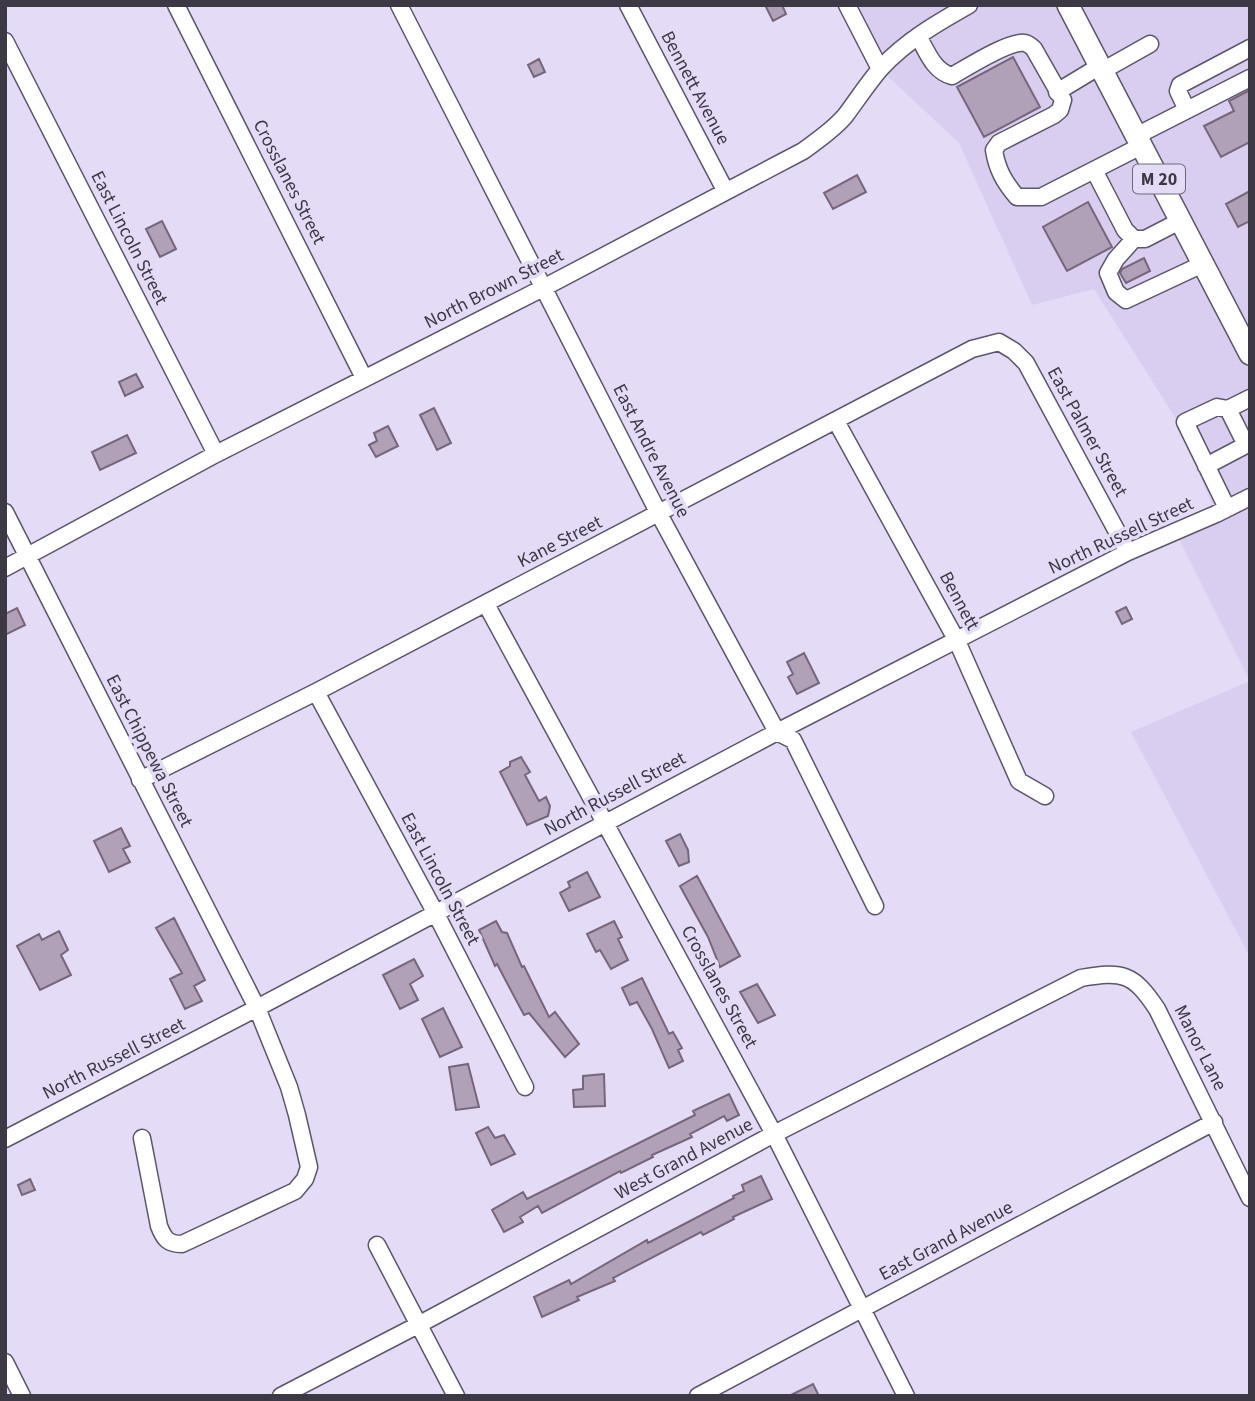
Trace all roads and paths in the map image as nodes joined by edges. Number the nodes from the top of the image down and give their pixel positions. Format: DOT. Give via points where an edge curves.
graph roads {
  1 [pos="176,5"];
  2 [pos="399,5"];
  3 [pos="628,5"];
  4 [pos="847,5"];
  5 [pos="969,5"];
  6 [pos="1068,5"];
  7 [pos="918,36"];
  8 [pos="5,41"];
  9 [pos="1150,44"];
  10 [pos="1250,48"];
  11 [pos="1101,68"];
  12 [pos="880,69"];
  13 [pos="1250,78"];
  14 [pos="1057,92"];
  15 [pos="1187,110"];
  16 [pos="1139,141"];
  17 [pos="1094,170"];
  18 [pos="725,190"];
  19 [pos="1181,221"];
  20 [pos="1134,239"];
  21 [pos="1203,264"];
  22 [pos="544,287"];
  23 [pos="999,342"];
  24 [pos="1250,354"];
  25 [pos="364,378"];
  26 [pos="1250,398"];
  27 [pos="1227,409"];
  28 [pos="836,421"];
  29 [pos="216,454"];
  30 [pos="1206,466"];
  31 [pos="1250,497"];
  32 [pos="1227,508"];
  33 [pos="5,512"];
  34 [pos="659,514"];
  35 [pos="1128,552"];
  36 [pos="28,556"];
  37 [pos="5,568"];
  38 [pos="486,604"];
  39 [pos="957,640"];
  40 [pos="316,692"];
  41 [pos="777,732"];
  42 [pos="140,780"];
  43 [pos="1045,796"];
  44 [pos="606,823"];
  45 [pos="875,906"];
  46 [pos="435,912"];
  47 [pos="1112,973"];
  48 [pos="257,1009"];
  49 [pos="525,1087"];
  50 [pos="1214,1122"];
  51 [pos="775,1134"];
  52 [pos="142,1138"];
  53 [pos="5,1139"];
  54 [pos="1250,1198"];
  55 [pos="377,1245"];
  56 [pos="863,1309"];
  57 [pos="418,1325"];
  58 [pos="5,1362"];
  59 [pos="22,1396"];
  60 [pos="281,1396"];
  61 [pos="456,1396"];
  62 [pos="698,1396"];
  63 [pos="906,1396"];
  1 -- 25 [label="street, Crosslanes Street"];
  2 -- 22 [label="street, East Andre Avenue"];
  3 -- 18 [label="street, Bennett Avenue"];
  4 -- 12 [label="street"];
  5 -- 7 [label="street, North Brown Street"];
  6 -- 11 [label="main road, M 20"];
  7 -- 12 [label="street, North Brown Street"];
  7 -- 14 [label="street" via="935,66 952,76 1007,47 1027,43"];
  8 -- 29 [label="street, East Lincoln Street"];
  9 -- 11 [label="street"];
  10 -- 15 [label="street" via="1180,85 1178,91"];
  11 -- 14 [label="street"];
  11 -- 16 [label="main road, M 20"];
  12 -- 18 [label="street, North Brown Street" via="827,134"];
  13 -- 15 [label="street"];
  14 -- 17 [label="street" via="1063,100 1060,110 994,150 1005,183 1017,197 1041,197"];
  15 -- 16 [label="street"];
  16 -- 17 [label="street"];
  16 -- 19 [label="main road, M 20"];
  17 -- 20 [label="street"];
  18 -- 22 [label="street, North Brown Street"];
  19 -- 20 [label="street" via="1145,239"];
  19 -- 21 [label="main road, M 20"];
  20 -- 21 [label="street" via="1108,273 1116,292 1126,300"];
  21 -- 24 [label="main road, M 20"];
  22 -- 25 [label="street, North Brown Street"];
  22 -- 34 [label="street, East Andre Avenue"];
  23 -- 28 [label="street, Kane Street" via="972,349"];
  23 -- 35 [label="street, East Palmer Street" via="1026,363"];
  25 -- 29 [label="street, North Brown Street"];
  26 -- 27 [label="street"];
  27 -- 30 [label="street" via="1246,445"];
  27 -- 30 [label="street" via="1217,407 1185,422"];
  28 -- 34 [label="street, Kane Street"];
  28 -- 39 [label="street, Bennett"];
  29 -- 36 [label="street, North Brown Street"];
  30 -- 32 [label="street"];
  31 -- 32 [label="street, North Russell Street"];
  32 -- 35 [label="street, North Russell Street"];
  33 -- 36 [label="street, East Chippewa Street"];
  34 -- 38 [label="street, Kane Street"];
  34 -- 41 [label="street, East Andre Avenue"];
  35 -- 39 [label="street, North Russell Street"];
  36 -- 37 [label="street, North Brown Street"];
  36 -- 42 [label="street, East Chippewa Street"];
  38 -- 40 [label="street, Kane Street"];
  38 -- 44 [label="street, Crosslanes Street"];
  39 -- 41 [label="street, North Russell Street"];
  39 -- 43 [label="street, Bennett" via="1019,781"];
  40 -- 42 [label="street, Kane Street"];
  40 -- 46 [label="street, East Lincoln Street"];
  41 -- 44 [label="street, North Russell Street"];
  41 -- 45 [label="street, East Andre Avenue" via="793,740"];
  42 -- 48 [label="street, East Chippewa Street"];
  44 -- 46 [label="street, North Russell Street"];
  44 -- 51 [label="street, Crosslanes Street"];
  46 -- 48 [label="street, North Russell Street"];
  46 -- 49 [label="street, East Lincoln Street"];
  47 -- 50 [label="street, Manor Lane" via="1129,978 1144,990"];
  47 -- 51 [label="street, West Grand Avenue" via="1081,978"];
  48 -- 52 [label="street, East Chippewa Street" via="289,1087 309,1167 295,1191 182,1244 171,1244 159,1227"];
  48 -- 53 [label="street, North Russell Street"];
  50 -- 54 [label="street, Manor Lane"];
  50 -- 56 [label="street, East Grand Avenue"];
  51 -- 56 [label="street, Crosslanes Street"];
  51 -- 57 [label="street, West Grand Avenue"];
  55 -- 57 [label="street"];
  56 -- 62 [label="street, East Grand Avenue"];
  56 -- 63 [label="street, Crosslanes Street"];
  57 -- 60 [label="street, West Grand Avenue"];
  57 -- 61 [label="street"];
  58 -- 59 [label="street"];
}
